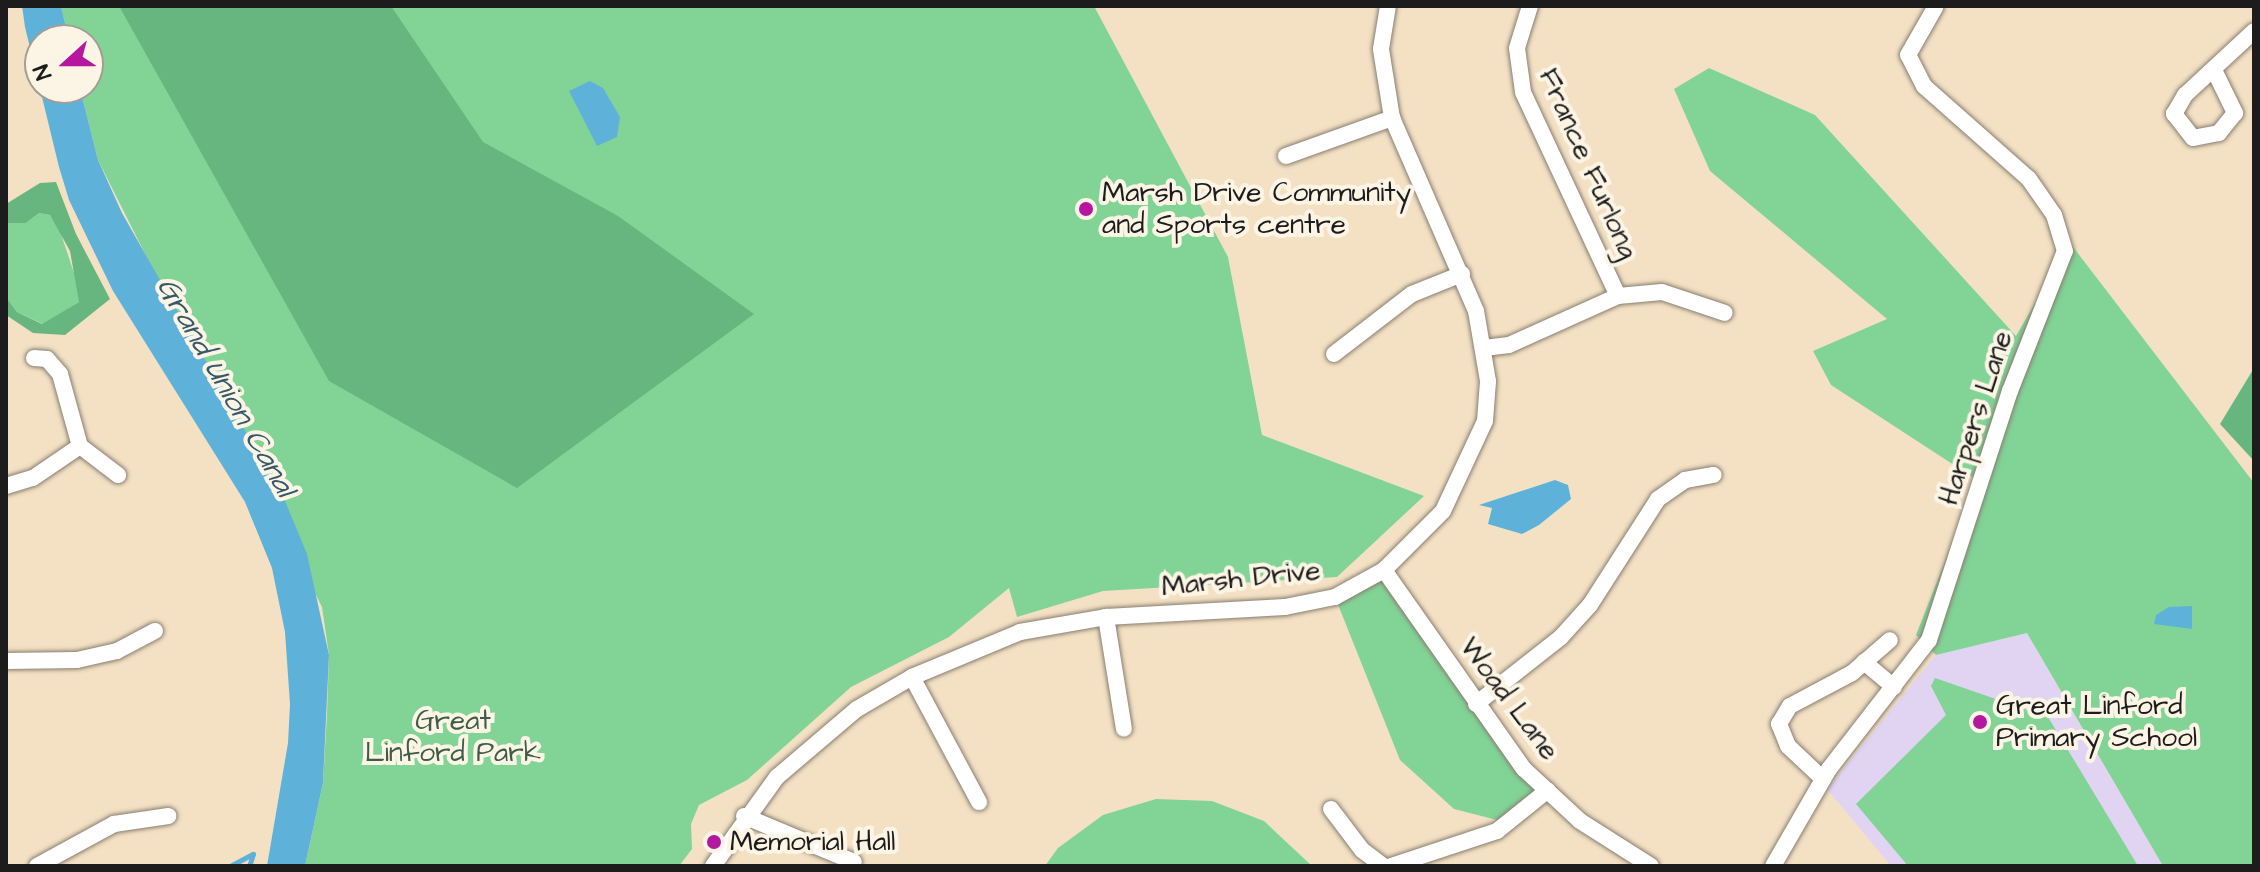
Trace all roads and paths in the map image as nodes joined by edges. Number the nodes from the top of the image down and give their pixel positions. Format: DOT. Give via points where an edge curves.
graph roads {
  1 [pos="1530,6"];
  2 [pos="1936,6"];
  3 [pos="1385,7"];
  4 [pos="2254,31"];
  5 [pos="2215,72"];
  6 [pos="1392,118"];
  7 [pos="1286,156"];
  8 [pos="1462,274"];
  9 [pos="1618,296"];
  10 [pos="1725,313"];
  11 [pos="1484,348"];
  12 [pos="1334,354"];
  13 [pos="34,358"];
  14 [pos="80,446"];
  15 [pos="118,475"];
  16 [pos="1714,475"];
  17 [pos="6,486"];
  18 [pos="1384,570"];
  19 [pos="1106,617"];
  20 [pos="155,631"];
  21 [pos="1890,640"];
  22 [pos="6,661"];
  23 [pos="1864,662"];
  24 [pos="912,677"];
  25 [pos="1894,687"];
  26 [pos="1476,704"];
  27 [pos="1124,729"];
  28 [pos="1823,779"];
  29 [pos="1548,790"];
  30 [pos="979,802"];
  31 [pos="1331,809"];
  32 [pos="168,816"];
  33 [pos="744,816"];
  34 [pos="1451,848"];
  35 [pos="854,862"];
  36 [pos="37,866"];
  37 [pos="713,866"];
  38 [pos="1383,866"];
  39 [pos="1391,866"];
  40 [pos="1457,866"];
  41 [pos="1651,866"];
  42 [pos="1773,866"];
  1 -- 9 [label="street, France Furlong" via="1517,48 1523,92"];
  2 -- 25 [label="street, Harpers Lane" via="1908,55 1924,86 2029,179 2054,215 2065,251 2010,391 1929,640"];
  3 -- 6 [label="street, Marsh Drive" via="1381,49"];
  4 -- 5 [label="street"];
  6 -- 7 [label="street"];
  6 -- 8 [label="street, Marsh Drive"];
  8 -- 11 [label="street, Marsh Drive"];
  8 -- 12 [label="street" via="1412,294"];
  9 -- 10 [label="street, France Furlong" via="1662,292"];
  9 -- 11 [label="street, France Furlong" via="1509,345"];
  11 -- 18 [label="street, Marsh Drive" via="1485,421 1468,464 1443,511"];
  13 -- 14 [label="street" via="47,359 60,374"];
  14 -- 15 [label="street"];
  14 -- 17 [label="street" via="33,478"];
  16 -- 26 [label="street" via="1685,480 1658,499 1590,605 1561,637"];
  18 -- 19 [label="street, Marsh Drive" via="1335,597 1285,607"];
  18 -- 26 [label="street, Woad Lane"];
  19 -- 24 [label="street, Marsh Drive" via="1020,632"];
  19 -- 27 [label="street"];
  20 -- 22 [label="street" via="117,651 77,660"];
  21 -- 23 [label="street"];
  23 -- 25 [label="street"];
  23 -- 28 [label="street" via="1790,706 1779,724 1788,746"];
  24 -- 30 [label="street"];
  24 -- 33 [label="street, Marsh Drive" via="820,737"];
  25 -- 28 [label="street, Harpers Lane"];
  26 -- 29 [label="street, Woad Lane" via="1524,769"];
  28 -- 42 [label="street, Harpers Lane"];
  29 -- 34 [label="street" via="1497,831"];
  29 -- 41 [label="street, Woad Lane" via="1580,821"];
  31 -- 38 [label="street" via="1362,850"];
  32 -- 36 [label="street" via="114,824"];
  33 -- 35 [label="street"];
  33 -- 37 [label="street, Marsh Drive"];
  34 -- 39 [label="street"];
  34 -- 40 [label="street"];
}
